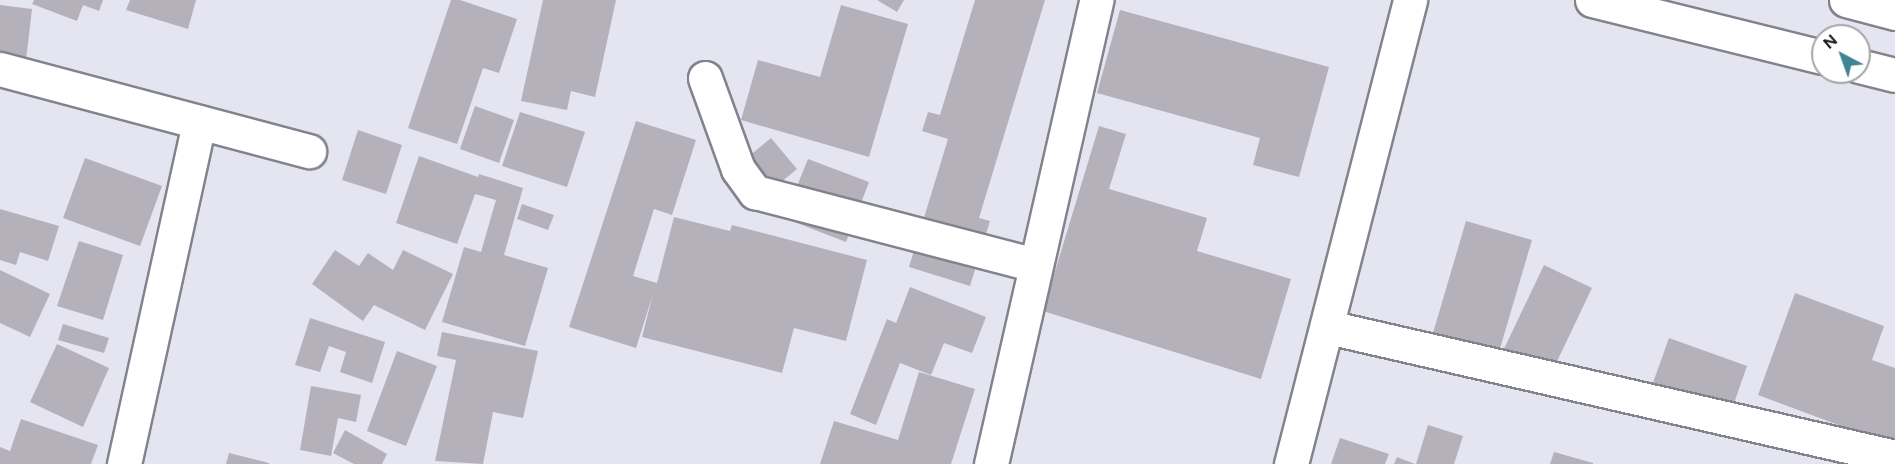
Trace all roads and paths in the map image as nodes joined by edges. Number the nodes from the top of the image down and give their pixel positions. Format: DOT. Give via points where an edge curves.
graph roads {
  1 [pos="1096,0"];
  2 [pos="1410,0"];
  3 [pos="1592,0"];
  4 [pos="1846,0"];
  5 [pos="1895,13"];
  6 [pos="1811,54"];
  7 [pos="0,69"];
  8 [pos="1871,69"];
  9 [pos="1895,75"];
  10 [pos="705,78"];
  11 [pos="199,122"];
  12 [pos="309,151"];
  13 [pos="1036,265"];
  14 [pos="1328,327"];
  15 [pos="1895,457"];
  16 [pos="124,464"];
  17 [pos="991,464"];
  18 [pos="1291,464"];
  1 -- 13 [label="street"];
  2 -- 14 [label="street"];
  3 -- 6 [label="street"];
  4 -- 5 [label="street"];
  7 -- 11 [label="street"];
  8 -- 9 [label="street"];
  10 -- 13 [label="street" via="738,169 755,192"];
  11 -- 12 [label="street"];
  11 -- 16 [label="street"];
  13 -- 17 [label="street"];
  14 -- 15 [label="street"];
  14 -- 18 [label="street"];
}
